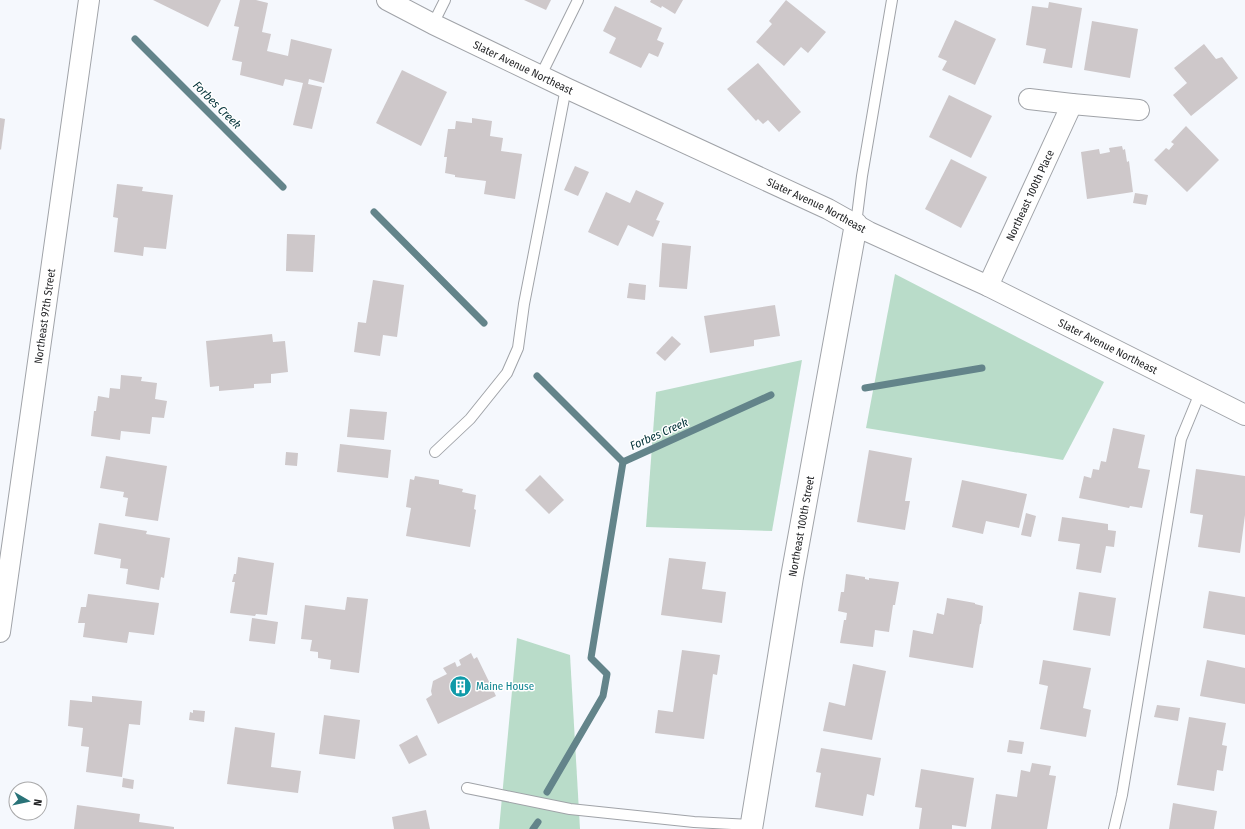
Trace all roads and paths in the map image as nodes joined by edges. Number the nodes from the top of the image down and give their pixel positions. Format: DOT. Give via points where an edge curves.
graph roads {
  1 [pos="89,0"];
  2 [pos="387,0"];
  3 [pos="445,0"];
  4 [pos="578,0"];
  5 [pos="892,0"];
  6 [pos="433,24"];
  7 [pos="541,75"];
  8 [pos="566,88"];
  9 [pos="1029,99"];
  10 [pos="1072,104"];
  11 [pos="1139,110"];
  12 [pos="856,224"];
  13 [pos="988,286"];
  14 [pos="1200,392"];
  15 [pos="1245,414"];
  16 [pos="434,452"];
  17 [pos="0,632"];
  18 [pos="467,788"];
  19 [pos="751,827"];
  20 [pos="1114,829"];
  1 -- 17 [label="street, Northeast 97th Street"];
  2 -- 6 [label="street, Slater Avenue Northeast"];
  3 -- 6 [label="lane"];
  4 -- 7 [label="lane"];
  5 -- 12 [label="lane"];
  6 -- 7 [label="street, Slater Avenue Northeast"];
  7 -- 8 [label="street, Slater Avenue Northeast"];
  8 -- 12 [label="street, Slater Avenue Northeast"];
  8 -- 16 [label="lane" via="524,304 518,348 507,372 470,419"];
  9 -- 10 [label="street"];
  10 -- 11 [label="street"];
  10 -- 13 [label="street, Northeast 100th Place"];
  12 -- 13 [label="street, Slater Avenue Northeast"];
  12 -- 19 [label="street, Northeast 100th Street" via="792,577"];
  13 -- 14 [label="street, Slater Avenue Northeast"];
  14 -- 15 [label="street, Slater Avenue Northeast"];
  14 -- 20 [label="lane" via="1180,446 1122,795"];
  18 -- 19 [label="lane" via="570,809"];
}
